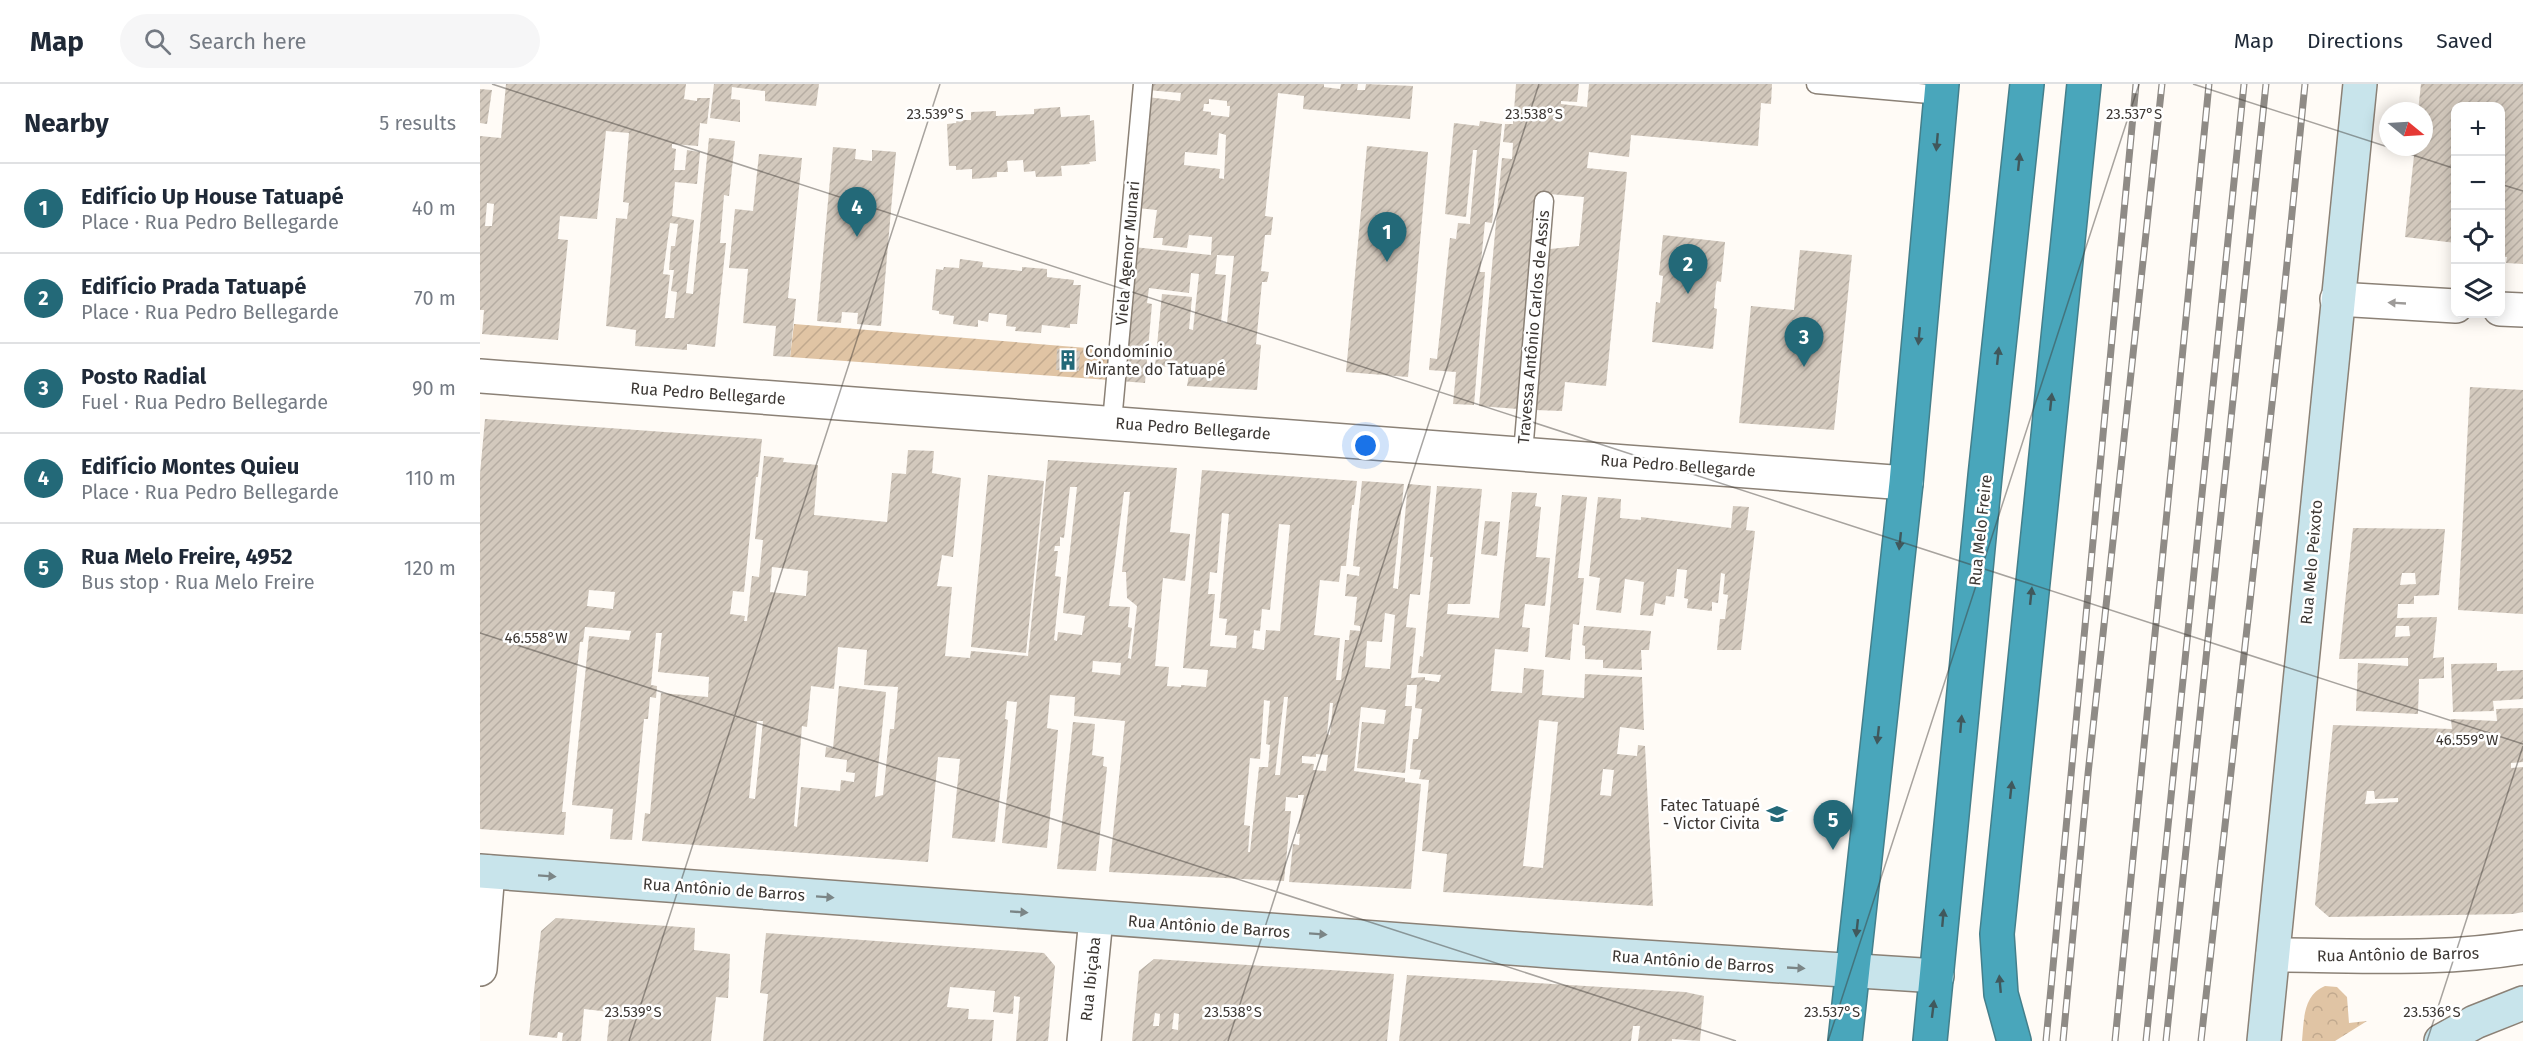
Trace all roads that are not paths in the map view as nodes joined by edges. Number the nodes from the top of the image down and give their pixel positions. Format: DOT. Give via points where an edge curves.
graph roads {
  1 [pos="1143,84"];
  2 [pos="1816,84"];
  3 [pos="2027,84"];
  4 [pos="2084,84"];
  5 [pos="2360,84"];
  6 [pos="1942,90"];
  7 [pos="1544,201"];
  8 [pos="2337,299"];
  9 [pos="2451,306"];
  10 [pos="2505,309"];
  11 [pos="2523,310"];
  12 [pos="480,376"];
  13 [pos="1112,422"];
  14 [pos="1523,453"];
  15 [pos="1906,483"];
  16 [pos="484,872"];
  17 [pos="1096,918"];
  18 [pos="2523,947"];
  19 [pos="2273,955"];
  20 [pos="480,969"];
  21 [pos="1853,970"];
  22 [pos="1937,976"];
  23 [pos="2523,1003"];
  24 [pos="1084,1041"];
  25 [pos="1845,1041"];
  26 [pos="1930,1041"];
  27 [pos="2014,1041"];
  28 [pos="2264,1041"];
  29 [pos="2441,1041"];
  1 -- 13 [label="lane, Viela Agenor Munari"];
  2 -- 6 [label="lane"];
  22 -- 3 [label="highway, Rua Melo Freire, one-way"];
  27 -- 4 [label="highway, one-way" via="2001,994 1996,934"];
  5 -- 8 [label="main road, Rua Melo Peixoto"];
  6 -- 15 [label="highway, one-way"];
  7 -- 14 [label="lane, Travessa Antônio Carlos de Assis"];
  9 -- 8 [label="street, one-way"];
  8 -- 19 [label="main road, Rua Melo Peixoto"];
  10 -- 11 [label="street"];
  12 -- 13 [label="street, Rua Pedro Bellegarde"];
  13 -- 14 [label="street, Rua Pedro Bellegarde"];
  14 -- 15 [label="street, Rua Pedro Bellegarde"];
  15 -- 21 [label="highway, one-way"];
  16 -- 17 [label="main road, Rua Antônio de Barros, one-way"];
  16 -- 20 [label="street"];
  17 -- 21 [label="main road, Rua Antônio de Barros, one-way"];
  17 -- 24 [label="street, Rua Ibiçaba"];
  18 -- 19 [label="street, Rua Antônio de Barros" via="2427,957"];
  19 -- 28 [label="main road, Rua Melo Peixoto"];
  21 -- 22 [label="main road, Rua Antônio de Barros"];
  21 -- 25 [label="highway"];
  26 -- 22 [label="highway, Rua Melo Freire, one-way"];
  23 -- 29 [label="main road"];
}
